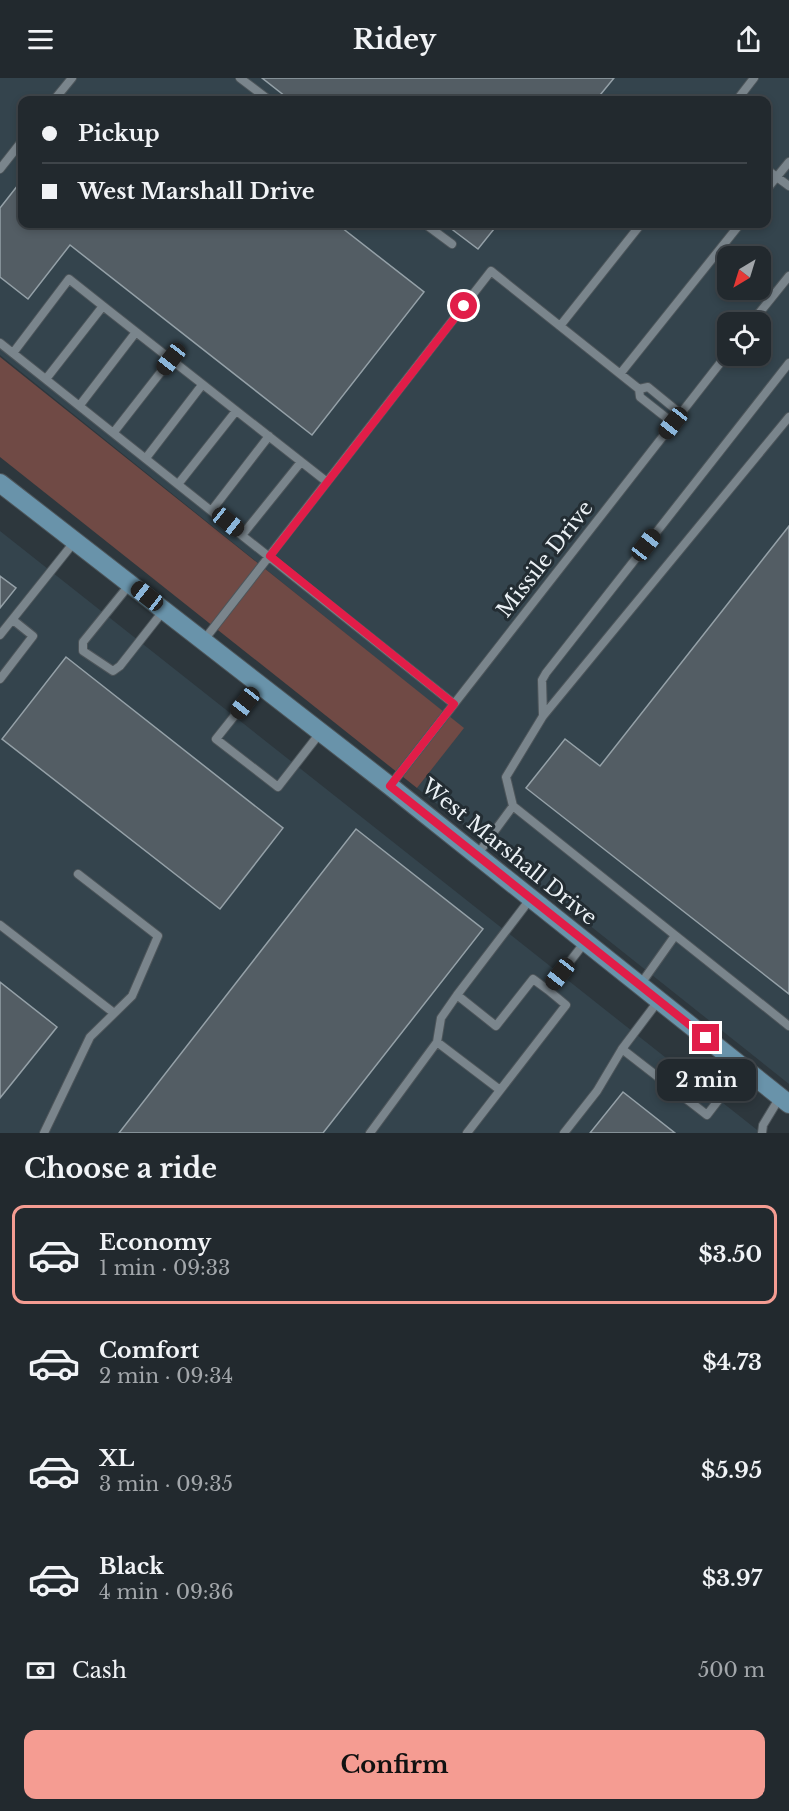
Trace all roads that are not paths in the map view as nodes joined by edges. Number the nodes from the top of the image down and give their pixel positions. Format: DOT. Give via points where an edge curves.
graph roads {
  1 [pos="240,78"];
  2 [pos="754,78"];
  3 [pos="70,79"];
  4 [pos="57,96"];
  5 [pos="263,96"];
  6 [pos="739,96"];
  7 [pos="18,146"];
  8 [pos="789,162"];
  9 [pos="0,170"];
  10 [pos="771,173"];
  11 [pos="777,177"];
  12 [pos="771,184"];
  13 [pos="789,186"];
  14 [pos="430,228"];
  15 [pos="637,228"];
  16 [pos="737,228"];
  17 [pos="452,244"];
  18 [pos="789,276"];
  19 [pos="103,306"];
  20 [pos="760,312"];
  21 [pos="560,326"];
  22 [pos="136,332"];
  23 [pos="0,343"];
  24 [pos="13,353"];
  25 [pos="171,359"];
  26 [pos="789,363"];
  27 [pos="719,366"];
  28 [pos="620,374"];
  29 [pos="46,379"];
  30 [pos="202,385"];
  31 [pos="639,389"];
  32 [pos="80,405"];
  33 [pos="237,411"];
  34 [pos="681,414"];
  35 [pos="789,417"];
  36 [pos="673,423"];
  37 [pos="114,432"];
  38 [pos="269,436"];
  39 [pos="146,458"];
  40 [pos="301,462"];
  41 [pos="327,482"];
  42 [pos="0,483"];
  43 [pos="179,483"];
  44 [pos="212,510"];
  45 [pos="243,534"];
  46 [pos="75,541"];
  47 [pos="270,556"];
  48 [pos="130,583"];
  49 [pos="164,610"];
  50 [pos="12,620"];
  51 [pos="0,635"];
  52 [pos="204,640"];
  53 [pos="0,679"];
  54 [pos="259,684"];
  55 [pos="454,704"];
  56 [pos="543,716"];
  57 [pos="320,733"];
  58 [pos="390,786"];
  59 [pos="513,806"];
  60 [pos="477,855"];
  61 [pos="78,874"];
  62 [pos="531,898"];
  63 [pos="0,925"];
  64 [pos="674,937"];
  65 [pos="585,942"];
  66 [pos="640,986"];
  67 [pos="548,990"];
  68 [pos="457,995"];
  69 [pos="659,1000"];
  70 [pos="114,1013"];
  71 [pos="789,1026"];
  72 [pos="437,1042"];
  73 [pos="622,1049"];
  74 [pos="743,1067"];
  75 [pos="500,1090"];
  76 [pos="785,1100"];
  77 [pos="44,1133"];
  78 [pos="370,1133"];
  79 [pos="468,1133"];
  80 [pos="564,1133"];
  81 [pos="762,1133"];
  1 -- 5 [label="lane"];
  2 -- 6 [label="lane"];
  3 -- 4 [label="lane"];
  7 -- 9 [label="lane"];
  8 -- 11 [label="lane"];
  10 -- 11 [label="lane"];
  11 -- 12 [label="lane"];
  11 -- 13 [label="lane"];
  14 -- 17 [label="lane"];
  15 -- 21 [label="lane"];
  16 -- 28 [label="lane"];
  18 -- 20 [label="lane"];
  19 -- 22 [label="lane"];
  19 -- 24 [label="lane" via="69,279"];
  19 -- 29 [label="lane"];
  21 -- 28 [label="lane"];
  21 -- 41 [label="lane" via="491,271"];
  22 -- 25 [label="lane"];
  22 -- 32 [label="lane"];
  23 -- 24 [label="lane"];
  24 -- 29 [label="lane"];
  25 -- 30 [label="lane"];
  25 -- 37 [label="lane"];
  26 -- 56 [label="lane" via="546,673 542,681"];
  27 -- 34 [label="lane, Missile Drive"];
  28 -- 31 [label="lane"];
  29 -- 32 [label="lane"];
  30 -- 33 [label="lane"];
  30 -- 39 [label="lane"];
  31 -- 34 [label="lane" via="648,387"];
  31 -- 36 [label="lane" via="640,397"];
  32 -- 37 [label="lane"];
  33 -- 38 [label="lane"];
  33 -- 43 [label="lane"];
  34 -- 36 [label="lane, Missile Drive"];
  35 -- 56 [label="lane"];
  36 -- 55 [label="lane, Missile Drive"];
  37 -- 39 [label="lane"];
  38 -- 40 [label="lane"];
  38 -- 44 [label="lane"];
  39 -- 43 [label="lane"];
  40 -- 41 [label="lane"];
  40 -- 45 [label="lane"];
  41 -- 47 [label="lane"];
  42 -- 46 [label="main road, West Marshall Drive"];
  43 -- 44 [label="lane"];
  44 -- 45 [label="lane"];
  45 -- 47 [label="lane"];
  46 -- 48 [label="main road, West Marshall Drive"];
  46 -- 50 [label="lane"];
  47 -- 52 [label="lane"];
  47 -- 55 [label="lane"];
  48 -- 49 [label="main road, West Marshall Drive"];
  48 -- 49 [label="lane" via="83,642 83,651 92,659 113,671"];
  49 -- 52 [label="main road, West Marshall Drive"];
  50 -- 51 [label="lane"];
  50 -- 53 [label="lane" via="33,636"];
  52 -- 54 [label="main road, West Marshall Drive"];
  54 -- 57 [label="main road, West Marshall Drive"];
  54 -- 57 [label="lane" via="216,739 278,787"];
  55 -- 58 [label="lane, Missile Drive"];
  56 -- 59 [label="lane" via="506,777"];
  57 -- 58 [label="main road, West Marshall Drive"];
  58 -- 60 [label="main road, West Marshall Drive"];
  59 -- 60 [label="lane"];
  59 -- 64 [label="lane"];
  60 -- 62 [label="main road, West Marshall Drive"];
  61 -- 70 [label="lane" via="158,936 132,996"];
  62 -- 65 [label="main road, West Marshall Drive"];
  62 -- 68 [label="lane"];
  63 -- 70 [label="lane"];
  64 -- 66 [label="lane"];
  64 -- 71 [label="lane"];
  65 -- 66 [label="main road, West Marshall Drive"];
  65 -- 67 [label="lane"];
  66 -- 69 [label="main road, West Marshall Drive"];
  67 -- 68 [label="lane" via="533,979 496,1026"];
  67 -- 75 [label="lane" via="566,1005"];
  68 -- 72 [label="lane" via="441,1018"];
  69 -- 73 [label="lane"];
  69 -- 74 [label="main road, West Marshall Drive"];
  70 -- 77 [label="lane" via="90,1037"];
  72 -- 75 [label="lane"];
  72 -- 78 [label="lane"];
  73 -- 74 [label="lane" via="707,1114"];
  73 -- 80 [label="lane" via="597,1091"];
  74 -- 76 [label="main road, West Marshall Drive"];
  75 -- 79 [label="lane"];
  76 -- 81 [label="lane" via="763,1125"];
}
